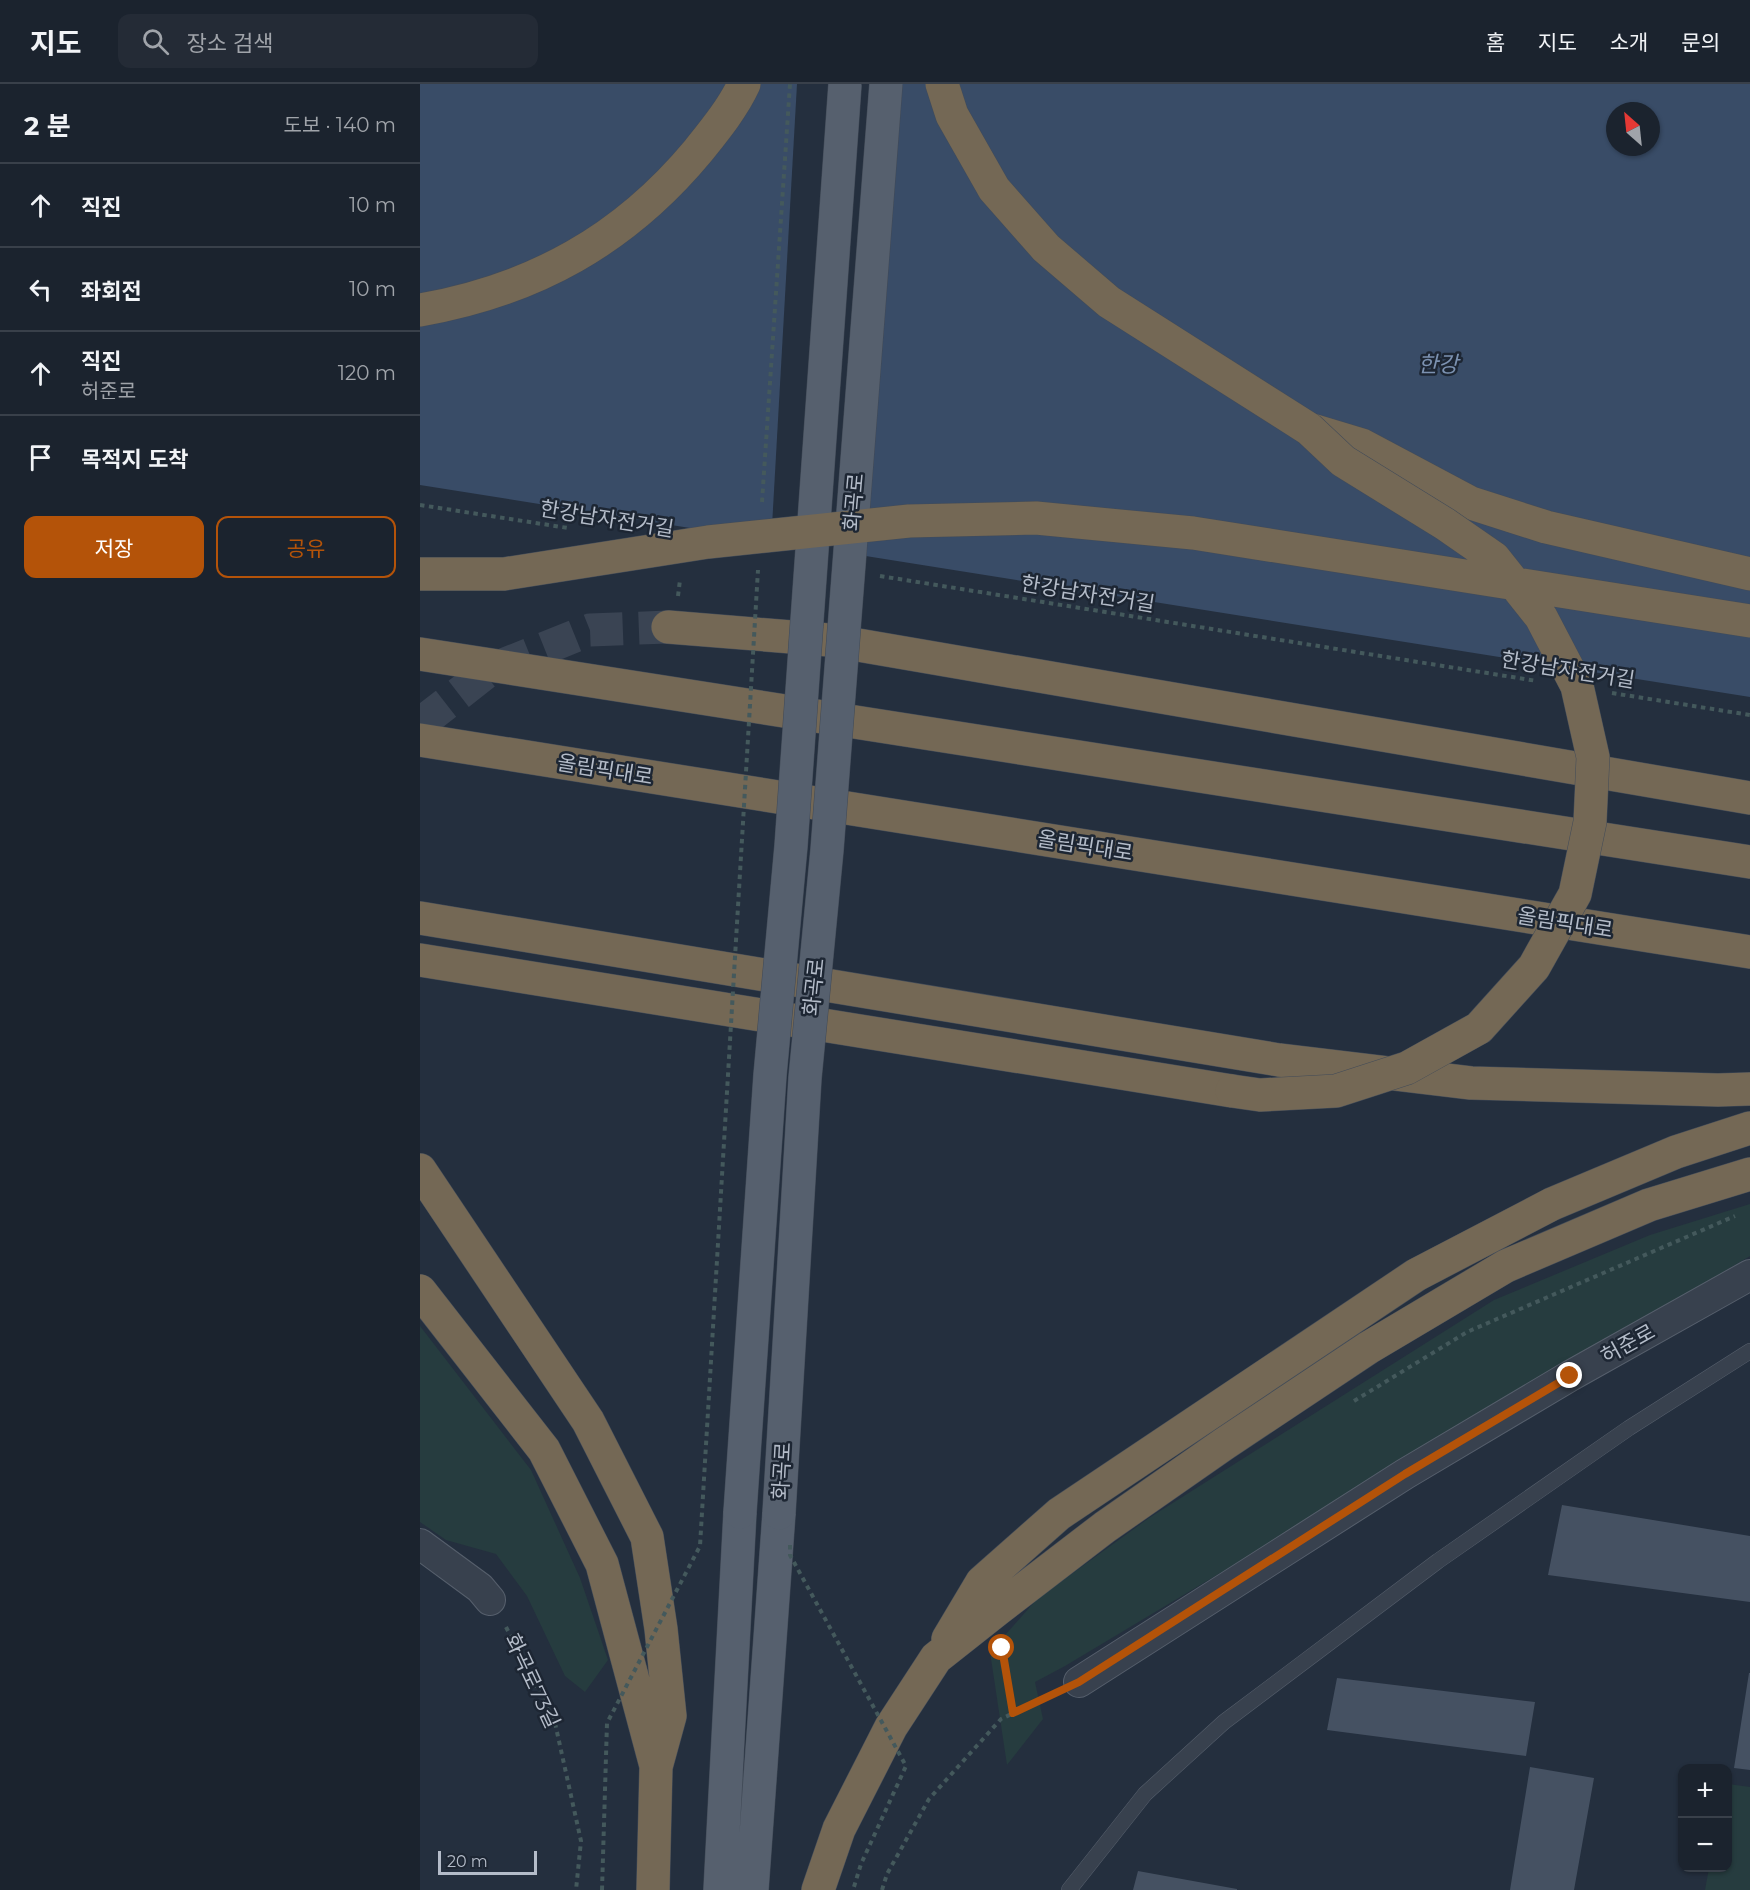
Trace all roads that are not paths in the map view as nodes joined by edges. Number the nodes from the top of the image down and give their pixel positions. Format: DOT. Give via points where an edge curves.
graph roads {
  1 [pos="744,84"];
  2 [pos="845,84"];
  3 [pos="886,84"];
  4 [pos="942,84"];
  5 [pos="422,309"];
  6 [pos="1309,429"];
  7 [pos="420,574"];
  8 [pos="1750,574"];
  9 [pos="1750,621"];
  10 [pos="668,627"];
  11 [pos="420,654"];
  12 [pos="420,740"];
  13 [pos="1750,798"];
  14 [pos="1750,862"];
  15 [pos="420,918"];
  16 [pos="1750,952"];
  17 [pos="420,960"];
  18 [pos="1750,1089"];
  19 [pos="1750,1128"];
  20 [pos="420,1170"];
  21 [pos="1750,1174"];
  22 [pos="1750,1275"];
  23 [pos="420,1291"];
  24 [pos="1750,1352"];
  25 [pos="420,1544"];
  26 [pos="490,1600"];
  27 [pos="936,1658"];
  28 [pos="1079,1682"];
  29 [pos="656,1767"];
  30 [pos="653,1890"];
  31 [pos="720,1890"];
  32 [pos="752,1890"];
  33 [pos="818,1890"];
  34 [pos="1068,1890"];
  1 -- 5 [label="highway" via="710,136 674,180 636,215 536,277 479,298"];
  2 -- 31 [label="main road, 화곡로, bridge" via="740,1500"];
  3 -- 32 [label="main road, 화곡로, bridge" via="827,850 805,1078"];
  4 -- 6 [label="highway, bridge" via="952,116 994,189 1046,248 1109,302"];
  6 -- 8 [label="highway" via="1362,445 1472,503 1546,527"];
  6 -- 17 [label="highway, bridge" via="1343,461 1494,558 1541,617 1577,686 1593,757 1590,822 1575,894 1534,967 1479,1028 1407,1068 1336,1091 1260,1095"];
  7 -- 9 [label="highway, bridge" via="504,574 708,542 909,521 1036,518 1193,533"];
  10 -- 13 [label="highway" via="829,640"];
  11 -- 14 [label="highway"];
  12 -- 16 [label="highway, 올림픽대로"];
  15 -- 18 [label="highway" via="1279,1060 1471,1083"];
  19 -- 27 [label="highway" via="1676,1152 1552,1204 1416,1275 1059,1514 982,1582"];
  20 -- 29 [label="highway" via="588,1421 647,1537 670,1716"];
  21 -- 27 [label="highway" via="1649,1205 1506,1266 1368,1347 1105,1527"];
  22 -- 28 [label="street, 허준로" via="1405,1474"];
  23 -- 29 [label="highway" via="544,1450 602,1564"];
  24 -- 34 [label="lane" via="1629,1428 1438,1561 1224,1722 1145,1794"];
  25 -- 26 [label="street" via="480,1588"];
  27 -- 33 [label="highway" via="891,1727 839,1829"];
  29 -- 30 [label="highway"];
}
